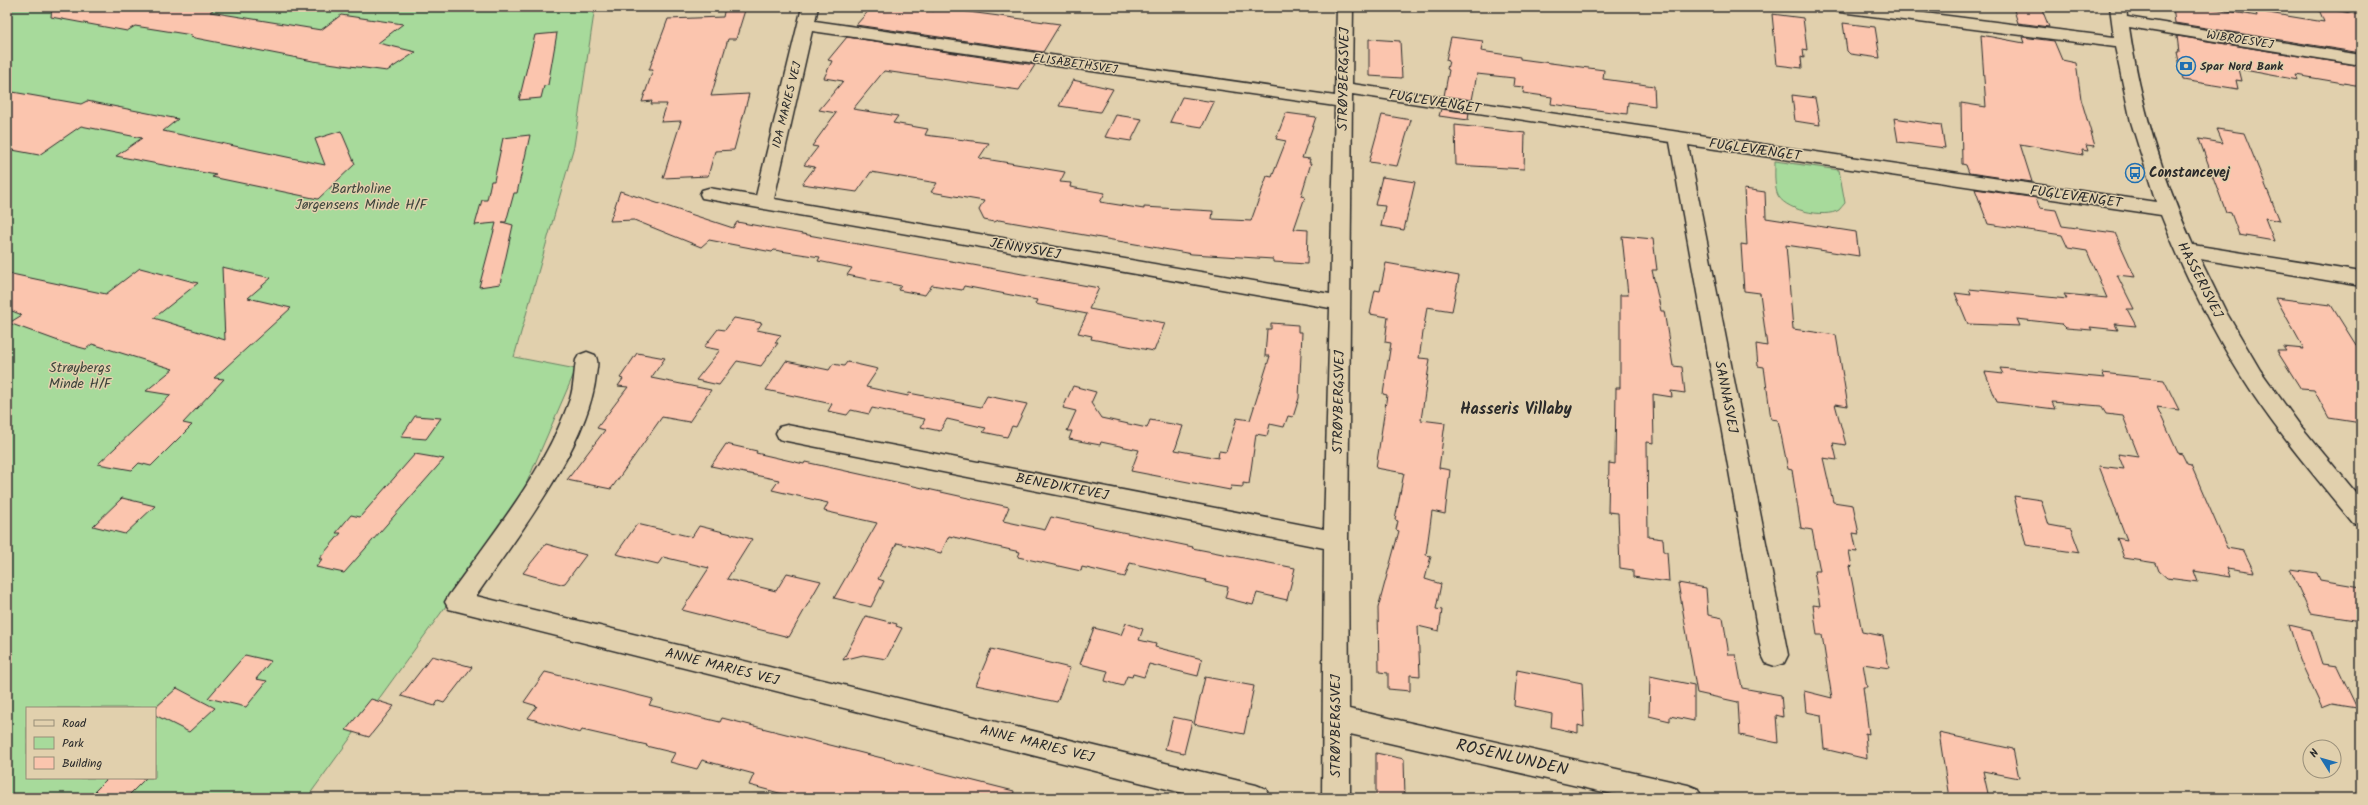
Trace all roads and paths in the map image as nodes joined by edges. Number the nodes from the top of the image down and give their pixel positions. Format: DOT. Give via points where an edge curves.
graph roads {
  1 [pos="810,7"];
  2 [pos="1345,7"];
  3 [pos="1840,7"];
  4 [pos="2119,14"];
  5 [pos="807,25"];
  6 [pos="2123,43"];
  7 [pos="2361,60"];
  8 [pos="1343,95"];
  9 [pos="1678,139"];
  10 [pos="709,194"];
  11 [pos="764,203"];
  12 [pos="2167,210"];
  13 [pos="2184,250"];
  14 [pos="2361,280"];
  15 [pos="1340,303"];
  16 [pos="587,360"];
  17 [pos="787,433"];
  18 [pos="2361,516"];
  19 [pos="1336,541"];
  20 [pos="1775,656"];
  21 [pos="1335,718"];
  22 [pos="1256,798"];
  23 [pos="1336,798"];
  24 [pos="1688,798"];
  1 -- 5 [label="street, IDA MARIES VEJ"];
  2 -- 8 [label="street, STRØYBERGSVEJ"];
  3 -- 6 [label="street"];
  4 -- 6 [label="street, HASSERISVEJ"];
  4 -- 7 [label="street, WIBROESVEJ"];
  5 -- 8 [label="street, ELISABETHSVEJ"];
  5 -- 11 [label="street, IDA MARIES VEJ"];
  6 -- 12 [label="street, HASSERISVEJ" via="2138,124"];
  8 -- 9 [label="street, FUGLEVÆNGET"];
  8 -- 15 [label="street, STRØYBERGSVEJ"];
  9 -- 12 [label="street, FUGLEVÆNGET"];
  9 -- 20 [label="street, SANNASVEJ"];
  10 -- 11 [label="street, JENNYSVEJ"];
  11 -- 15 [label="street, JENNYSVEJ"];
  12 -- 13 [label="street, HASSERISVEJ"];
  13 -- 14 [label="street"];
  13 -- 18 [label="street, HASSERISVEJ" via="2224,327 2268,399"];
  15 -- 19 [label="street, STRØYBERGSVEJ"];
  16 -- 22 [label="street, ANNE MARIES VEJ" via="582,398 565,438 527,502 458,602"];
  17 -- 19 [label="street, BENEDIKTEVEJ"];
  19 -- 21 [label="street, STRØYBERGSVEJ"];
  21 -- 23 [label="street, STRØYBERGSVEJ"];
  21 -- 24 [label="street, ROSENLUNDEN"];
}
